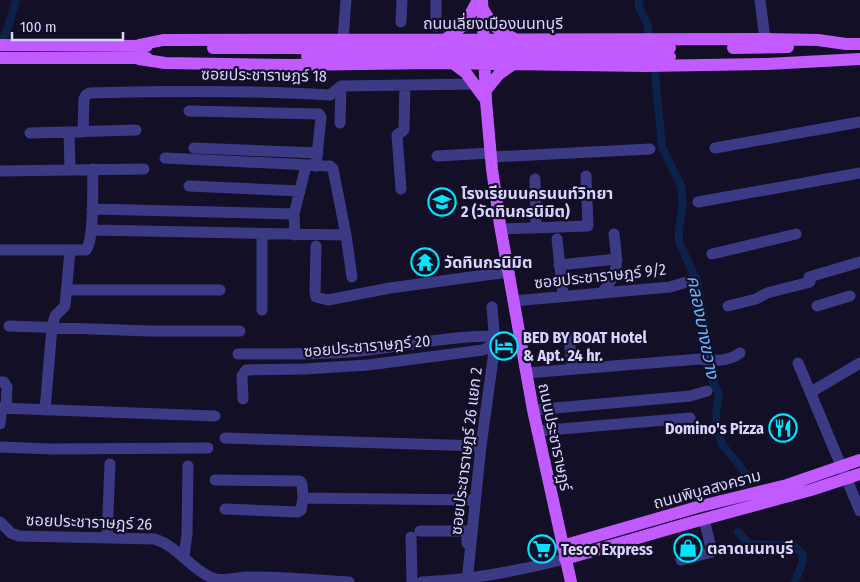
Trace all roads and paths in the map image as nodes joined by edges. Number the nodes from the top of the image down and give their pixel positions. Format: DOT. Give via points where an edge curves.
graph roads {
  1 [pos="346,0"];
  2 [pos="402,0"];
  3 [pos="436,0"];
  4 [pos="760,0"];
  5 [pos="481,3"];
  6 [pos="401,22"];
  7 [pos="436,26"];
  8 [pos="343,39"];
  9 [pos="431,39"];
  10 [pos="446,39"];
  11 [pos="484,39"];
  12 [pos="521,39"];
  13 [pos="765,39"];
  14 [pos="846,44"];
  15 [pos="860,44"];
  16 [pos="3,45"];
  17 [pos="139,45"];
  18 [pos="214,52"];
  19 [pos="666,53"];
  20 [pos="4,58"];
  21 [pos="139,59"];
  22 [pos="860,59"];
  23 [pos="433,64"];
  24 [pos="454,64"];
  25 [pos="529,64"];
  26 [pos="484,65"];
  27 [pos="512,65"];
  28 [pos="405,85"];
  29 [pos="341,86"];
  30 [pos="482,92"];
  31 [pos="189,111"];
  32 [pos="860,122"];
  33 [pos="340,124"];
  34 [pos="136,130"];
  35 [pos="69,132"];
  36 [pos="83,132"];
  37 [pos="30,133"];
  38 [pos="194,148"];
  39 [pos="714,148"];
  40 [pos="650,149"];
  41 [pos="318,152"];
  42 [pos="491,155"];
  43 [pos="437,156"];
  44 [pos="164,158"];
  45 [pos="311,166"];
  46 [pos="93,169"];
  47 [pos="144,169"];
  48 [pos="70,170"];
  49 [pos="0,171"];
  50 [pos="860,172"];
  51 [pos="586,176"];
  52 [pos="535,179"];
  53 [pos="189,186"];
  54 [pos="401,189"];
  55 [pos="300,191"];
  56 [pos="698,202"];
  57 [pos="92,209"];
  58 [pos="294,214"];
  59 [pos="536,228"];
  60 [pos="501,229"];
  61 [pos="92,230"];
  62 [pos="262,234"];
  63 [pos="614,234"];
  64 [pos="796,234"];
  65 [pos="294,235"];
  66 [pos="346,235"];
  67 [pos="556,239"];
  68 [pos="316,246"];
  69 [pos="0,250"];
  70 [pos="70,251"];
  71 [pos="712,254"];
  72 [pos="616,259"];
  73 [pos="860,262"];
  74 [pos="559,265"];
  75 [pos="508,272"];
  76 [pos="352,277"];
  77 [pos="690,281"];
  78 [pos="67,290"];
  79 [pos="220,290"];
  80 [pos="602,292"];
  81 [pos="563,296"];
  82 [pos="850,296"];
  83 [pos="513,301"];
  84 [pos="492,306"];
  85 [pos="728,306"];
  86 [pos="817,306"];
  87 [pos="262,310"];
  88 [pos="9,326"];
  89 [pos="52,327"];
  90 [pos="240,330"];
  91 [pos="569,336"];
  92 [pos="519,338"];
  93 [pos="495,340"];
  94 [pos="740,353"];
  95 [pos="238,354"];
  96 [pos="798,363"];
  97 [pos="860,363"];
  98 [pos="572,368"];
  99 [pos="526,373"];
  100 [pos="0,382"];
  101 [pos="707,391"];
  102 [pos="811,392"];
  103 [pos="243,399"];
  104 [pos="2,408"];
  105 [pos="45,410"];
  106 [pos="533,410"];
  107 [pos="215,416"];
  108 [pos="690,418"];
  109 [pos="0,424"];
  110 [pos="537,431"];
  111 [pos="225,438"];
  112 [pos="481,446"];
  113 [pos="0,447"];
  114 [pos="208,448"];
  115 [pos="860,460"];
  116 [pos="110,464"];
  117 [pos="188,466"];
  118 [pos="840,467"];
  119 [pos="860,474"];
  120 [pos="215,480"];
  121 [pos="846,480"];
  122 [pos="303,498"];
  123 [pos="475,500"];
  124 [pos="225,509"];
  125 [pos="860,511"];
  126 [pos="704,519"];
  127 [pos="0,522"];
  128 [pos="5,535"];
  129 [pos="107,538"];
  130 [pos="469,543"];
  131 [pos="562,546"];
  132 [pos="184,556"];
  133 [pos="466,557"];
  134 [pos="565,559"];
  135 [pos="681,560"];
  136 [pos="468,577"];
  137 [pos="244,580"];
  138 [pos="348,582"];
  139 [pos="412,582"];
  140 [pos="422,582"];
  141 [pos="571,582"];
  1 -- 8 [label="street"];
  2 -- 6 [label="street"];
  3 -- 7 [label="street"];
  4 -- 13 [label="street"];
  5 -- 10 [label="main road" via="465,24"];
  5 -- 11 [label="main road, ถนนประชาราษฎร์"];
  5 -- 12 [label="main road" via="496,29"];
  8 -- 9 [label="main road, ถนนเลี่ยงเมืองนนทบุรี"];
  8 -- 17 [label="main road, ถนนเลี่ยงเมืองนนทบุรี" via="163,40"];
  9 -- 10 [label="main road, ถนนเลี่ยงเมืองนนทบุรี"];
  9 -- 23 [label="main road" via="439,42 442,49 440,59"];
  10 -- 11 [label="main road, ถนนเลี่ยงเมืองนนทบุรี"];
  11 -- 12 [label="main road, ถนนเลี่ยงเมืองนนทบุรี"];
  11 -- 26 [label="main road, ถนนประชาราษฎร์"];
  12 -- 19 [label="main road, ถนนเลี่ยงเมืองนนทบุรี" via="642,40"];
  12 -- 25 [label="main road" via="516,51 520,59"];
  13 -- 14 [label="main road, ถนนเลี่ยงเมืองนนทบุรี"];
  13 -- 19 [label="main road, ถนนเลี่ยงเมืองนนทบุรี"];
  14 -- 15 [label="main road, ถนนเลี่ยงเมืองนนทบุรี"];
  14 -- 19 [label="main road, ถนนเลี่ยงเมืองนนทบุรี"];
  16 -- 17 [label="main road, ถนนเลี่ยงเมืองนนทบุรี"];
  17 -- 18 [label="main road, ถนนเลี่ยงเมืองนนทบุรี"];
  18 -- 19 [label="main road, ถนนเลี่ยงเมืองนนทบุรี, bridge"];
  18 -- 21 [label="main road, ถนนเลี่ยงเมืองนนทบุรี"];
  19 -- 22 [label="main road, ถนนเลี่ยงเมืองนนทบุรี"];
  19 -- 25 [label="main road, ถนนเลี่ยงเมืองนนทบุรี" via="646,66"];
  20 -- 21 [label="main road, ถนนเลี่ยงเมืองนนทบุรี"];
  21 -- 23 [label="main road, ถนนเลี่ยงเมืองนนทบุรี" via="165,63"];
  23 -- 24 [label="main road, ถนนเลี่ยงเมืองนนทบุรี"];
  24 -- 26 [label="main road, ถนนเลี่ยงเมืองนนทบุรี"];
  24 -- 30 [label="main road"];
  25 -- 27 [label="main road, ถนนเลี่ยงเมืองนนทบุรี"];
  26 -- 27 [label="main road, ถนนเลี่ยงเมืองนนทบุรี"];
  26 -- 30 [label="main road, ถนนประชาราษฎร์"];
  27 -- 30 [label="main road"];
  28 -- 29 [label="street, ซอยประชาราษฎร์ 18"];
  28 -- 30 [label="street, ซอยประชาราษฎร์ 18"];
  28 -- 54 [label="street" via="404,130 397,135"];
  29 -- 33 [label="street"];
  29 -- 36 [label="street, ซอยประชาราษฎร์ 18" via="330,95 252,91 90,93 84,99"];
  30 -- 42 [label="main road, ถนนประชาราษฎร์"];
  31 -- 41 [label="street" via="319,114 322,117"];
  32 -- 39 [label="street"];
  34 -- 36 [label="street"];
  35 -- 36 [label="street"];
  35 -- 37 [label="street"];
  35 -- 48 [label="street"];
  38 -- 41 [label="street"];
  40 -- 42 [label="street"];
  41 -- 45 [label="street"];
  42 -- 43 [label="street"];
  42 -- 60 [label="main road, ถนนประชาราษฎร์"];
  44 -- 45 [label="street"];
  45 -- 55 [label="street"];
  45 -- 66 [label="street" via="333,169"];
  46 -- 47 [label="street"];
  46 -- 48 [label="street"];
  46 -- 57 [label="street"];
  48 -- 49 [label="street"];
  50 -- 56 [label="street"];
  51 -- 59 [label="street" via="588,226"];
  52 -- 59 [label="street"];
  53 -- 55 [label="street"];
  55 -- 58 [label="street"];
  57 -- 58 [label="street"];
  57 -- 61 [label="street"];
  58 -- 65 [label="street"];
  59 -- 60 [label="street"];
  60 -- 75 [label="main road, ถนนประชาราษฎร์"];
  61 -- 62 [label="street"];
  61 -- 70 [label="street" via="86,250"];
  62 -- 65 [label="street"];
  62 -- 87 [label="street"];
  63 -- 72 [label="street"];
  64 -- 71 [label="street"];
  65 -- 66 [label="street"];
  66 -- 76 [label="street"];
  67 -- 74 [label="street"];
  68 -- 75 [label="street" via="315,292 320,300"];
  69 -- 70 [label="street"];
  70 -- 78 [label="street"];
  72 -- 74 [label="street"];
  72 -- 80 [label="street" via="617,270"];
  73 -- 85 [label="street"];
  74 -- 81 [label="street"];
  75 -- 83 [label="main road, ถนนประชาราษฎร์"];
  77 -- 80 [label="street, ซอยประชาราษฎร์ 9/2" via="670,287"];
  78 -- 79 [label="street"];
  78 -- 89 [label="street" via="65,306 55,316"];
  80 -- 81 [label="street, ซอยประชาราษฎร์ 9/2"];
  81 -- 83 [label="street, ซอยประชาราษฎร์ 9/2"];
  82 -- 86 [label="street"];
  83 -- 92 [label="main road, ถนนประชาราษฎร์"];
  84 -- 93 [label="street, ซอยประชาราษฎร์ 26 แยก 2"];
  88 -- 89 [label="street"];
  89 -- 90 [label="street"];
  89 -- 105 [label="street"];
  91 -- 98 [label="street"];
  92 -- 93 [label="street, ซอยประชาราษฎร์ 20"];
  92 -- 99 [label="main road, ถนนประชาราษฎร์"];
  93 -- 95 [label="street" via="468,336 323,354"];
  93 -- 103 [label="street, ซอยประชาราษฎร์ 20" via="483,350 368,365 246,370 242,376"];
  93 -- 112 [label="street, ซอยประชาราษฎร์ 26 แยก 2"];
  94 -- 98 [label="street" via="731,359"];
  96 -- 102 [label="street"];
  97 -- 102 [label="street"];
  98 -- 99 [label="street"];
  99 -- 106 [label="main road, ถนนประชาราษฎร์"];
  100 -- 104 [label="street" via="7,387"];
  101 -- 106 [label="street" via="690,396"];
  102 -- 118 [label="street"];
  104 -- 105 [label="street"];
  104 -- 109 [label="street"];
  105 -- 107 [label="street"];
  106 -- 110 [label="main road, ถนนประชาราษฎร์"];
  108 -- 110 [label="street"];
  110 -- 131 [label="main road, ถนนประชาราษฎร์"];
  111 -- 112 [label="street"];
  112 -- 123 [label="street, ซอยประชาราษฎร์ 26 แยก 2"];
  113 -- 114 [label="street"];
  115 -- 118 [label="main road, ถนนพิบูลสงคราม"];
  116 -- 129 [label="street"];
  117 -- 132 [label="street"];
  118 -- 121 [label="street"];
  118 -- 131 [label="main road, ถนนพิบูลสงคราม" via="787,485"];
  119 -- 121 [label="main road, ถนนพิบูลสงคราม"];
  120 -- 122 [label="street" via="300,481"];
  121 -- 125 [label="street"];
  121 -- 126 [label="main road, ถนนพิบูลสงคราม"];
  122 -- 123 [label="street"];
  122 -- 124 [label="street" via="298,512"];
  123 -- 130 [label="street, ซอยประชาราษฎร์ 26 แยก 2"];
  126 -- 134 [label="main road, ถนนพิบูลสงคราม"];
  126 -- 135 [label="street" via="712,552"];
  127 -- 128 [label="street, ซอยประชาราษฎร์ 26"];
  128 -- 129 [label="street, ซอยประชาราษฎร์ 26"];
  129 -- 132 [label="street, ซอยประชาราษฎร์ 26" via="156,539"];
  130 -- 133 [label="street"];
  130 -- 136 [label="street, ซอยประชาราษฎร์ 26 แยก 2"];
  130 -- 139 [label="street" via="467,531 416,534"];
  131 -- 134 [label="main road, ถนนประชาราษฎร์"];
  132 -- 137 [label="street, ซอยประชาราษฎร์ 26" via="203,574 214,579"];
  134 -- 136 [label="street"];
  134 -- 141 [label="main road, ถนนประชาราษฎร์"];
  136 -- 140 [label="street"];
  137 -- 138 [label="street, ซอยประชาราษฎร์ 26"];
}
